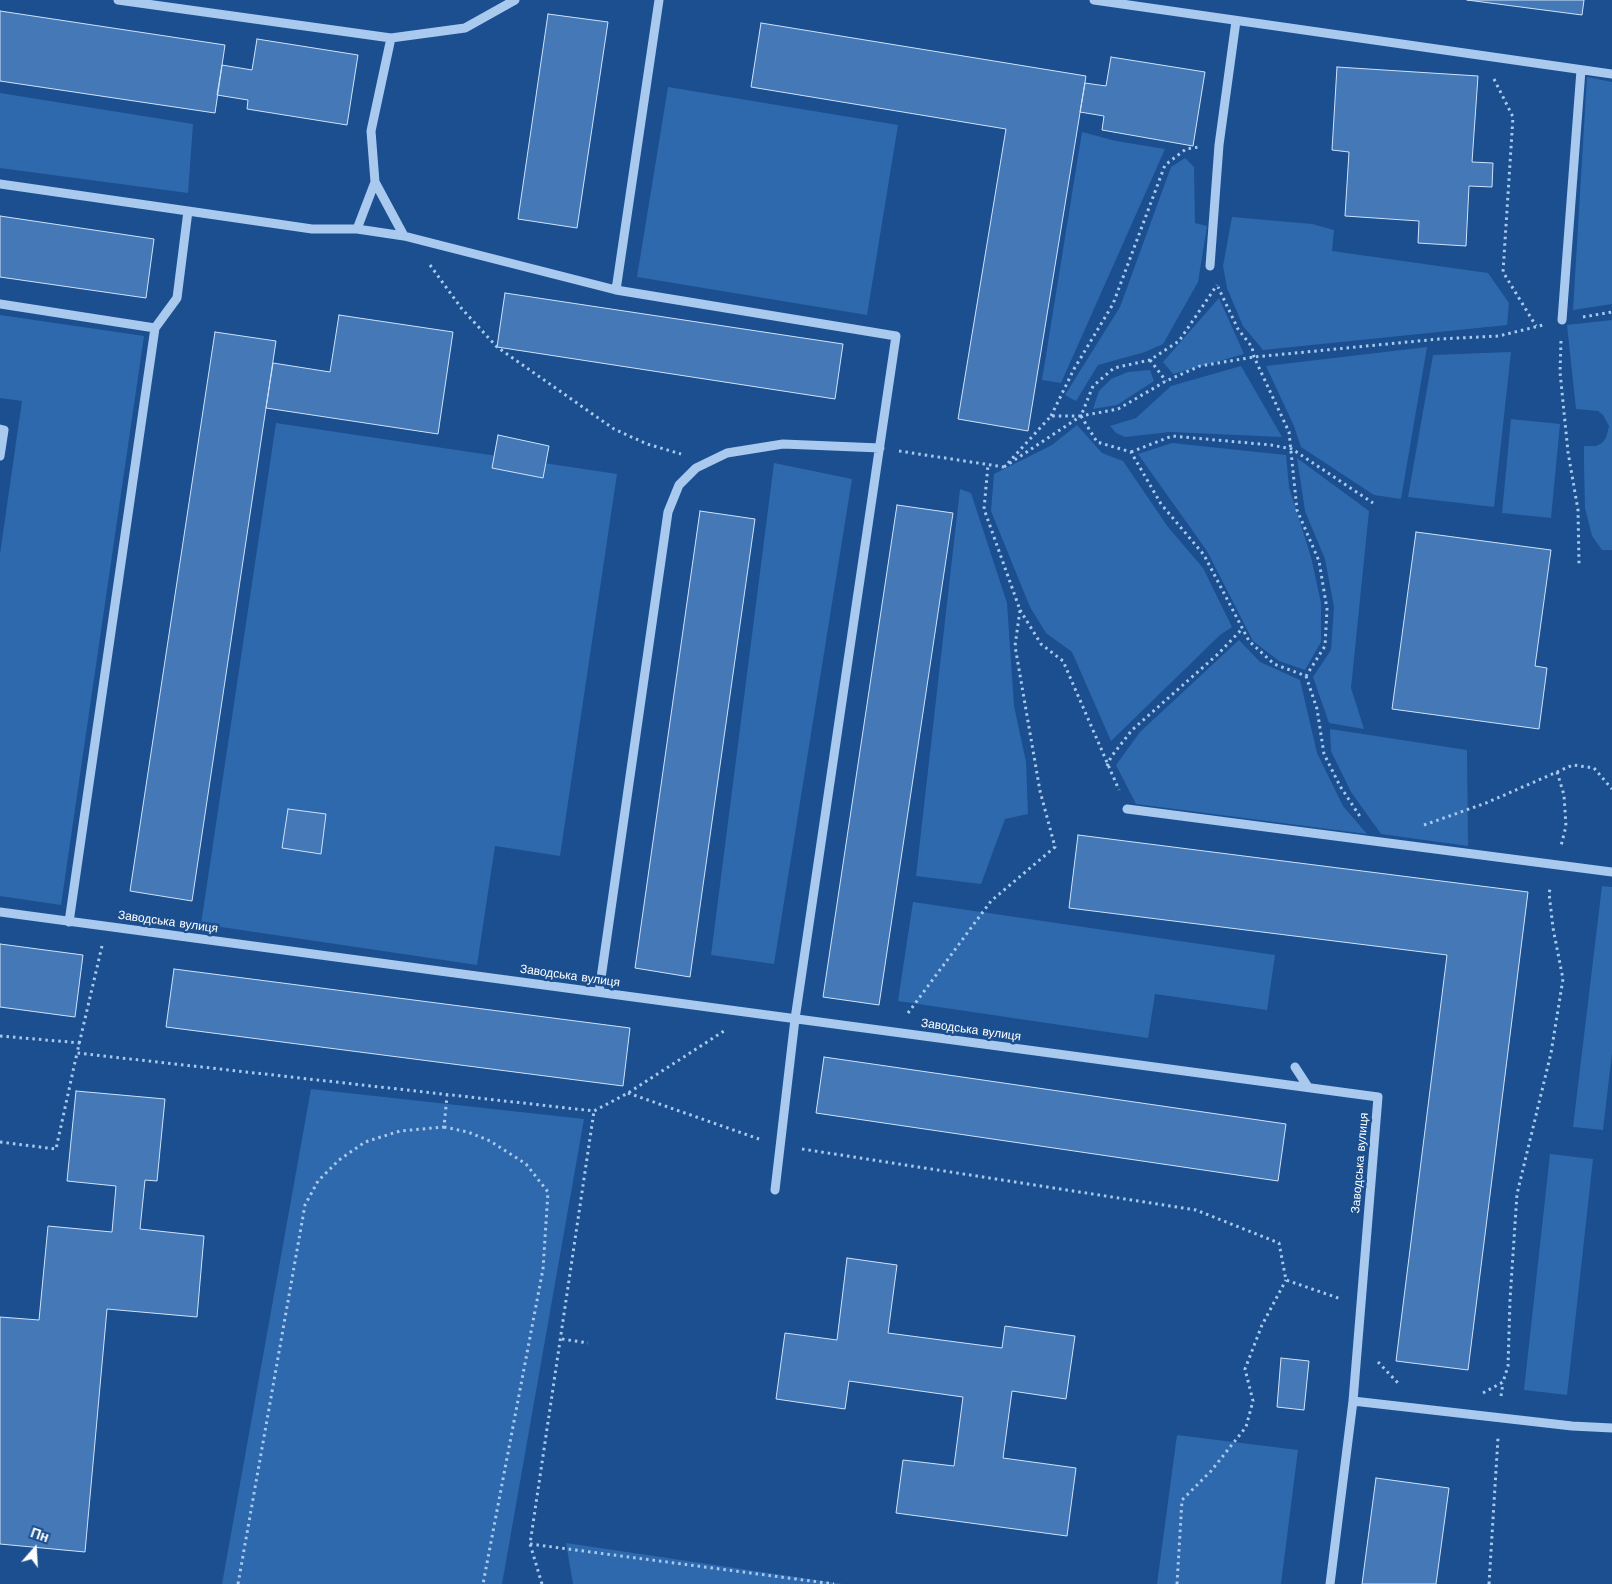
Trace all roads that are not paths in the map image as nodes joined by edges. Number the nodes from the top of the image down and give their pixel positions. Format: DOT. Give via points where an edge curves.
graph roads {
  1 [pos="118,0"];
  2 [pos="515,0"];
  3 [pos="658,0"];
  4 [pos="1094,0"];
  5 [pos="1236,20"];
  6 [pos="391,38"];
  7 [pos="1581,70"];
  8 [pos="1612,74"];
  9 [pos="375,182"];
  10 [pos="0,184"];
  11 [pos="188,211"];
  12 [pos="358,229"];
  13 [pos="407,237"];
  14 [pos="1210,266"];
  15 [pos="616,290"];
  16 [pos="0,304"];
  17 [pos="1562,320"];
  18 [pos="155,328"];
  19 [pos="0,429"];
  20 [pos="880,448"];
  21 [pos="0,456"];
  22 [pos="1128,809"];
  23 [pos="1612,872"];
  24 [pos="0,912"];
  25 [pos="69,922"];
  26 [pos="599,992"];
  27 [pos="795,1019"];
  28 [pos="1295,1067"];
  29 [pos="1308,1087"];
  30 [pos="775,1190"];
  31 [pos="1353,1401"];
  32 [pos="1612,1428"];
  33 [pos="1330,1584"];
  1 -- 6 [label="lane"];
  2 -- 6 [label="lane" via="465,28"];
  3 -- 15 [label="lane"];
  4 -- 5 [label="lane"];
  5 -- 7 [label="lane"];
  5 -- 14 [label="lane" via="1219,145"];
  6 -- 9 [label="lane" via="372,131"];
  7 -- 8 [label="lane"];
  7 -- 17 [label="lane"];
  9 -- 12 [label="lane"];
  9 -- 13 [label="lane"];
  10 -- 11 [label="lane"];
  11 -- 12 [label="lane" via="312,229"];
  11 -- 18 [label="lane" via="177,298"];
  12 -- 13 [label="lane"];
  13 -- 15 [label="lane"];
  15 -- 20 [label="lane" via="896,336"];
  16 -- 18 [label="lane"];
  18 -- 25 [label="lane"];
  19 -- 21 [label="lane" via="4,430"];
  20 -- 26 [label="lane" via="783,444 726,453 696,468 679,485 668,512"];
  20 -- 27 [label="lane"];
  22 -- 23 [label="lane"];
  24 -- 25 [label="lane, Заводська вулиця"];
  25 -- 26 [label="lane, Заводська вулиця"];
  26 -- 27 [label="lane, Заводська вулиця"];
  27 -- 29 [label="lane, Заводська вулиця"];
  27 -- 30 [label="lane"];
  28 -- 29 [label="lane"];
  29 -- 31 [label="lane, Заводська вулиця" via="1378,1097"];
  31 -- 32 [label="lane"];
  31 -- 33 [label="lane, Заводська вулиця"];
}
